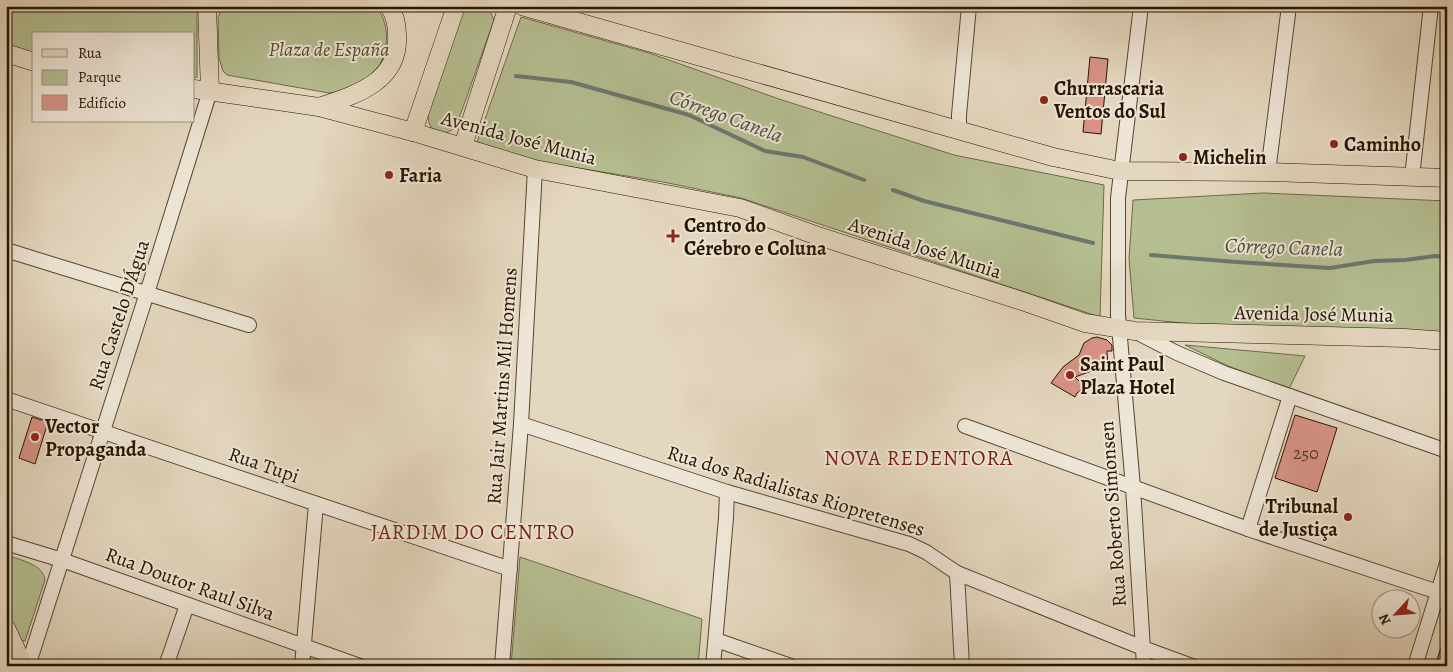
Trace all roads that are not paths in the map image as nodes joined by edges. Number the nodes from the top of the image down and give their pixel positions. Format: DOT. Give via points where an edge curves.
graph roads {
  1 [pos="207,6"];
  2 [pos="389,6"];
  3 [pos="456,6"];
  4 [pos="508,6"];
  5 [pos="522,6"];
  6 [pos="969,6"];
  7 [pos="1141,6"];
  8 [pos="1289,6"];
  9 [pos="1431,6"];
  10 [pos="6,53"];
  11 [pos="209,60"];
  12 [pos="32,61"];
  13 [pos="202,90"];
  14 [pos="236,95"];
  15 [pos="319,107"];
  16 [pos="195,116"];
  17 [pos="193,122"];
  18 [pos="959,131"];
  19 [pos="413,132"];
  20 [pos="463,146"];
  21 [pos="535,169"];
  22 [pos="1120,170"];
  23 [pos="1268,172"];
  24 [pos="1412,177"];
  25 [pos="1447,178"];
  26 [pos="6,250"];
  27 [pos="147,293"];
  28 [pos="249,325"];
  29 [pos="1127,330"];
  30 [pos="1447,341"];
  31 [pos="1290,396"];
  32 [pos="6,399"];
  33 [pos="521,424"];
  34 [pos="965,426"];
  35 [pos="103,432"];
  36 [pos="1447,451"];
  37 [pos="1133,487"];
  38 [pos="727,492"];
  39 [pos="316,504"];
  40 [pos="1248,530"];
  41 [pos="6,543"];
  42 [pos="62,560"];
  43 [pos="1447,563"];
  44 [pos="510,569"];
  45 [pos="957,573"];
  46 [pos="1442,593"];
  47 [pos="187,605"];
  48 [pos="6,628"];
  49 [pos="716,640"];
  50 [pos="304,646"];
  51 [pos="1143,648"];
  52 [pos="24,666"];
  53 [pos="28,666"];
  54 [pos="166,666"];
  55 [pos="302,666"];
  56 [pos="360,666"];
  57 [pos="502,666"];
  58 [pos="713,666"];
  59 [pos="791,666"];
  60 [pos="962,666"];
  61 [pos="1144,666"];
  62 [pos="1192,666"];
  63 [pos="1415,666"];
  1 -- 11 [label="main road"];
  2 -- 15 [label="main road" via="396,22 398,45 391,66 382,78 367,88"];
  3 -- 19 [label="main road"];
  4 -- 20 [label="main road"];
  5 -- 18 [label="main road"];
  6 -- 18 [label="street"];
  7 -- 22 [label="street, Rua Roberto Simonsen"];
  8 -- 23 [label="street"];
  9 -- 24 [label="street"];
  10 -- 12 [label="main road"];
  11 -- 13 [label="main road"];
  11 -- 14 [label="main road"];
  13 -- 14 [label="main road, Avenida José Munia"];
  13 -- 16 [label="street, Rua Castelo D'Água"];
  14 -- 15 [label="main road, Avenida José Munia"];
  15 -- 19 [label="main road, Avenida José Munia"];
  17 -- 27 [label="street, Rua Castelo D'Água"];
  18 -- 22 [label="main road" via="1053,157"];
  19 -- 20 [label="main road, Avenida José Munia"];
  20 -- 21 [label="main road, Avenida José Munia"];
  21 -- 29 [label="main road, Avenida José Munia" via="740,208 1085,323"];
  21 -- 33 [label="street, Rua Jair Martins Mil Homens"];
  22 -- 23 [label="main road"];
  22 -- 29 [label="street, Rua Roberto Simonsen" via="1118,315"];
  23 -- 24 [label="main road"];
  24 -- 25 [label="main road"];
  26 -- 27 [label="street"];
  27 -- 28 [label="street"];
  27 -- 35 [label="street, Rua Castelo D'Água"];
  29 -- 30 [label="main road, Avenida José Munia"];
  29 -- 31 [label="street" via="1216,370"];
  29 -- 37 [label="street, Rua Roberto Simonsen"];
  31 -- 36 [label="street"];
  31 -- 40 [label="street"];
  32 -- 35 [label="street, Rua Tupi"];
  33 -- 38 [label="street, Rua dos Radialistas Riopretenses"];
  33 -- 44 [label="street, Rua Jair Martins Mil Homens"];
  34 -- 37 [label="street"];
  35 -- 39 [label="street, Rua Tupi"];
  35 -- 42 [label="street, Rua Castelo D'Água"];
  37 -- 40 [label="street"];
  37 -- 51 [label="street, Rua Roberto Simonsen"];
  38 -- 45 [label="street, Rua dos Radialistas Riopretenses" via="908,544"];
  38 -- 49 [label="street"];
  39 -- 44 [label="street, Rua Tupi"];
  39 -- 50 [label="street"];
  40 -- 46 [label="street"];
  41 -- 42 [label="street, Rua Doutor Raul Silva"];
  42 -- 47 [label="street, Rua Doutor Raul Silva"];
  42 -- 53 [label="street, Rua Castelo D'Água"];
  43 -- 46 [label="street"];
  44 -- 57 [label="street, Rua Jair Martins Mil Homens"];
  45 -- 51 [label="street, Rua dos Radialistas Riopretenses"];
  45 -- 60 [label="street"];
  46 -- 63 [label="street"];
  47 -- 50 [label="street, Rua Doutor Raul Silva"];
  47 -- 54 [label="street"];
  48 -- 52 [label="main road"];
  49 -- 58 [label="street"];
  49 -- 59 [label="street"];
  50 -- 55 [label="street"];
  50 -- 56 [label="street, Rua Doutor Raul Silva"];
  51 -- 61 [label="street, Rua Roberto Simonsen"];
  51 -- 62 [label="street, Rua dos Radialistas Riopretenses"];
}
